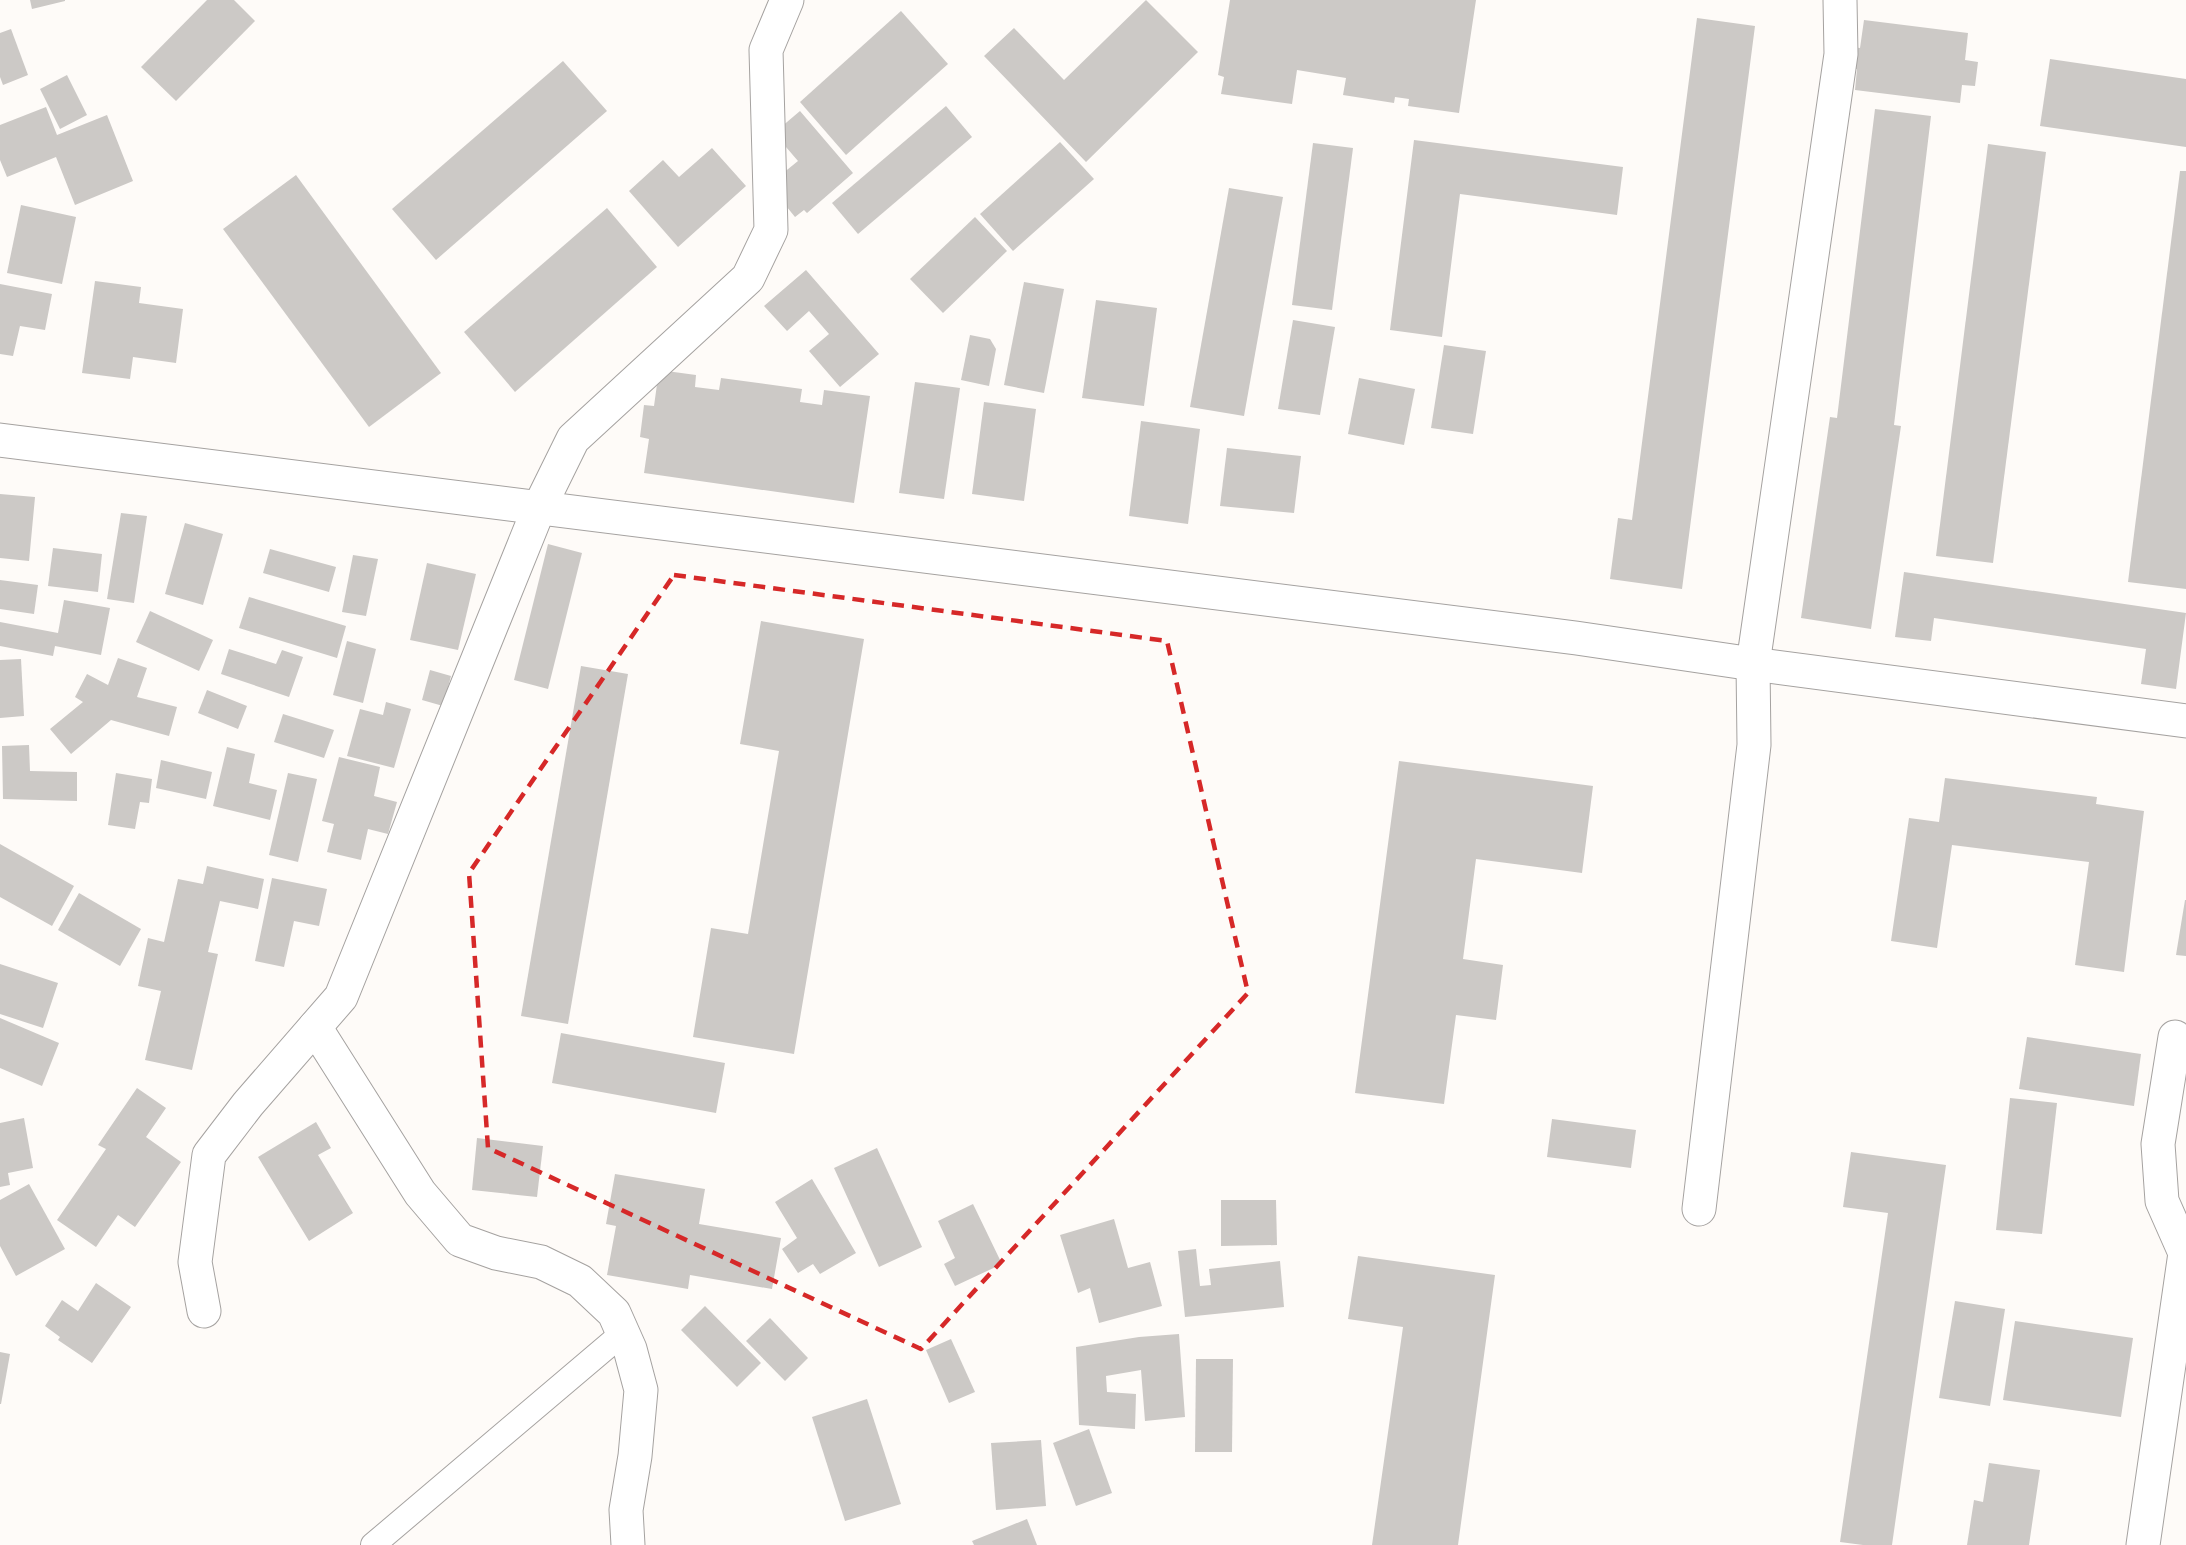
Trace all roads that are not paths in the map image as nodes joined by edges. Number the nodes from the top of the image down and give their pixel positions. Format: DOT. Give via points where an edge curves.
graph roads {
  1 [pos="787,0"];
  2 [pos="1840,0"];
  3 [pos="0,440"];
  4 [pos="539,508"];
  5 [pos="1753,664"];
  6 [pos="2186,721"];
  7 [pos="315,1027"];
  8 [pos="2175,1036"];
  9 [pos="1699,1209"];
  10 [pos="204,1311"];
  11 [pos="623,1333"];
  12 [pos="373,1545"];
  13 [pos="628,1545"];
  14 [pos="2143,1545"];
  1 -- 4 [label="street" via="766,50 771,230 748,278 573,439"];
  2 -- 5 [label="street" via="1842,54"];
  3 -- 4 [label="street"];
  4 -- 5 [label="street" via="1576,638"];
  4 -- 7 [label="street" via="341,997"];
  5 -- 6 [label="street"];
  5 -- 9 [label="street" via="1754,745"];
  7 -- 10 [label="street" via="209,1155 195,1262"];
  7 -- 11 [label="street" via="420,1193 460,1240 496,1253 541,1262 580,1281 614,1313"];
  8 -- 14 [label="street" via="2158,1144 2162,1201 2185,1253"];
  11 -- 12 [label="lane"];
  11 -- 13 [label="street" via="641,1390 626,1510"];
}
